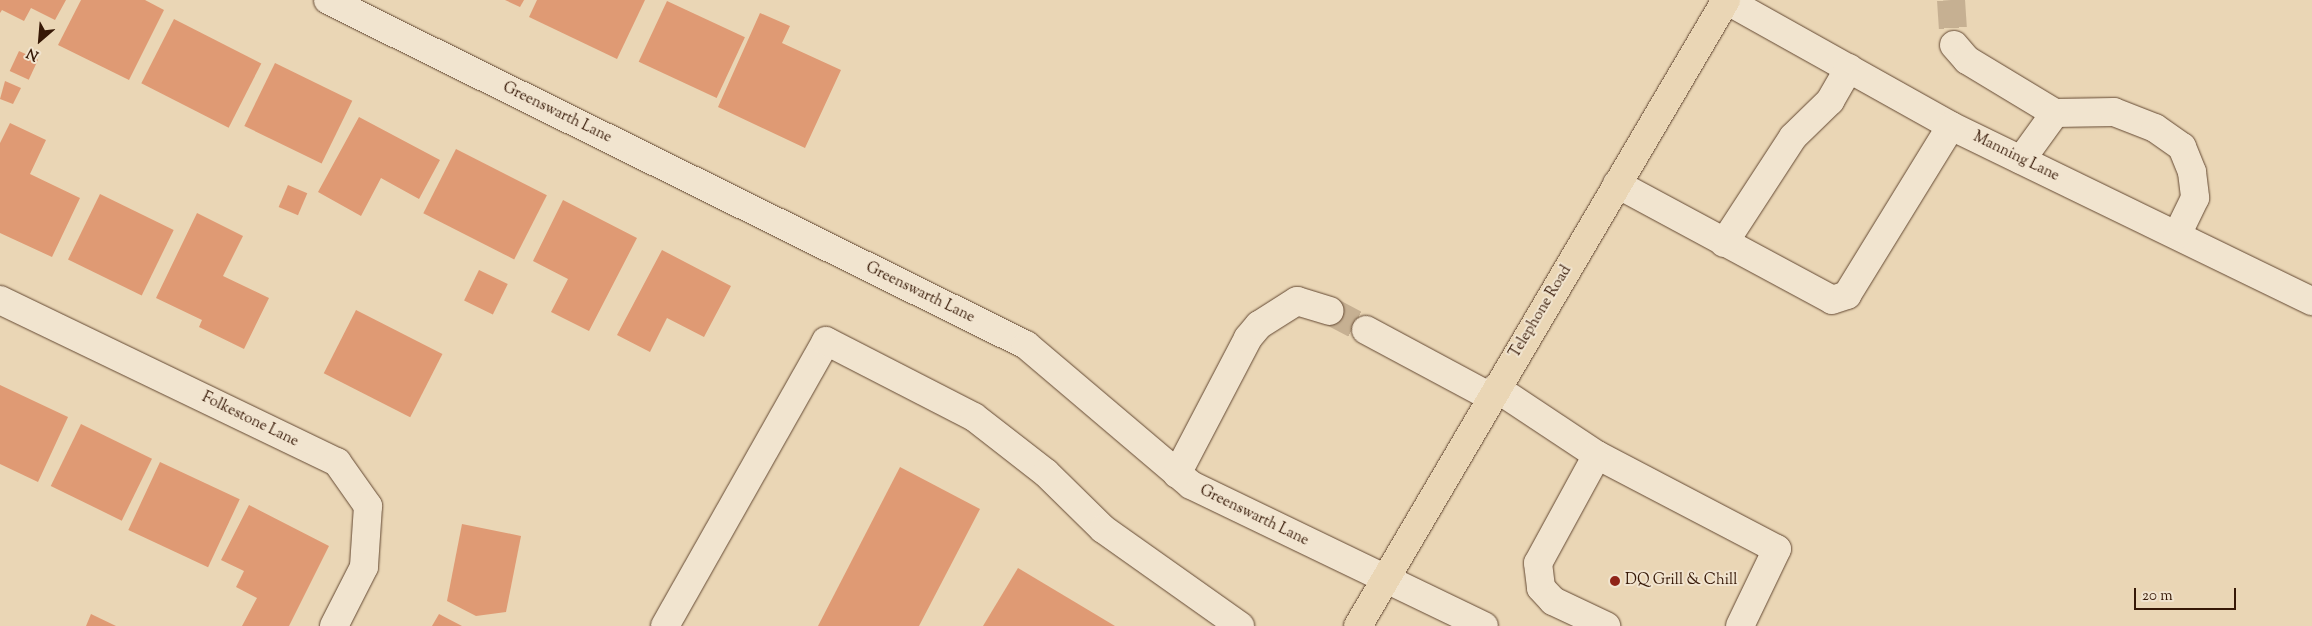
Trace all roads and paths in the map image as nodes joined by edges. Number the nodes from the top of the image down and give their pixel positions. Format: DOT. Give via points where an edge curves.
graph roads {
  1 [pos="328,0"];
  2 [pos="1726,0"];
  3 [pos="1954,45"];
  4 [pos="1849,68"];
  5 [pos="2055,113"];
  6 [pos="1951,126"];
  7 [pos="2021,160"];
  8 [pos="1617,184"];
  9 [pos="2177,236"];
  10 [pos="1724,243"];
  11 [pos="0,300"];
  12 [pos="2312,301"];
  13 [pos="1330,311"];
  14 [pos="1366,330"];
  15 [pos="1493,393"];
  16 [pos="1597,455"];
  17 [pos="1177,474"];
  18 [pos="1384,579"];
  19 [pos="334,626"];
  20 [pos="665,626"];
  21 [pos="1240,626"];
  22 [pos="1358,626"];
  23 [pos="1484,626"];
  24 [pos="1606,626"];
  25 [pos="1740,626"];
  1 -- 17 [label="street, Greenswarth Lane" via="1026,345"];
  2 -- 4 [label="street, Manning Lane"];
  2 -- 8 [label="main road, Telephone Road"];
  3 -- 5 [label="street" via="1967,60"];
  4 -- 6 [label="street, Manning Lane"];
  4 -- 10 [label="street" via="1830,101 1793,137"];
  5 -- 7 [label="street"];
  5 -- 9 [label="street" via="2114,112 2155,128 2182,147 2192,172 2195,198"];
  6 -- 7 [label="street, Manning Lane"];
  6 -- 10 [label="street" via="1846,295 1832,300"];
  7 -- 9 [label="street, Manning Lane"];
  8 -- 10 [label="street"];
  8 -- 15 [label="main road, Telephone Road"];
  9 -- 12 [label="street, Manning Lane"];
  11 -- 19 [label="street, Folkestone Lane" via="336,462 368,506 364,567"];
  13 -- 17 [label="street" via="1297,301 1259,325 1248,338"];
  14 -- 15 [label="street"];
  15 -- 16 [label="street"];
  15 -- 18 [label="main road, Telephone Road"];
  16 -- 24 [label="street" via="1538,563 1541,588 1553,601"];
  16 -- 25 [label="street" via="1777,549"];
  17 -- 18 [label="street, Greenswarth Lane" via="1191,485"];
  18 -- 22 [label="main road, Telephone Road"];
  18 -- 23 [label="street, Greenswarth Lane"];
  20 -- 21 [label="street" via="826,341 974,417 1046,473 1103,529"];
}
